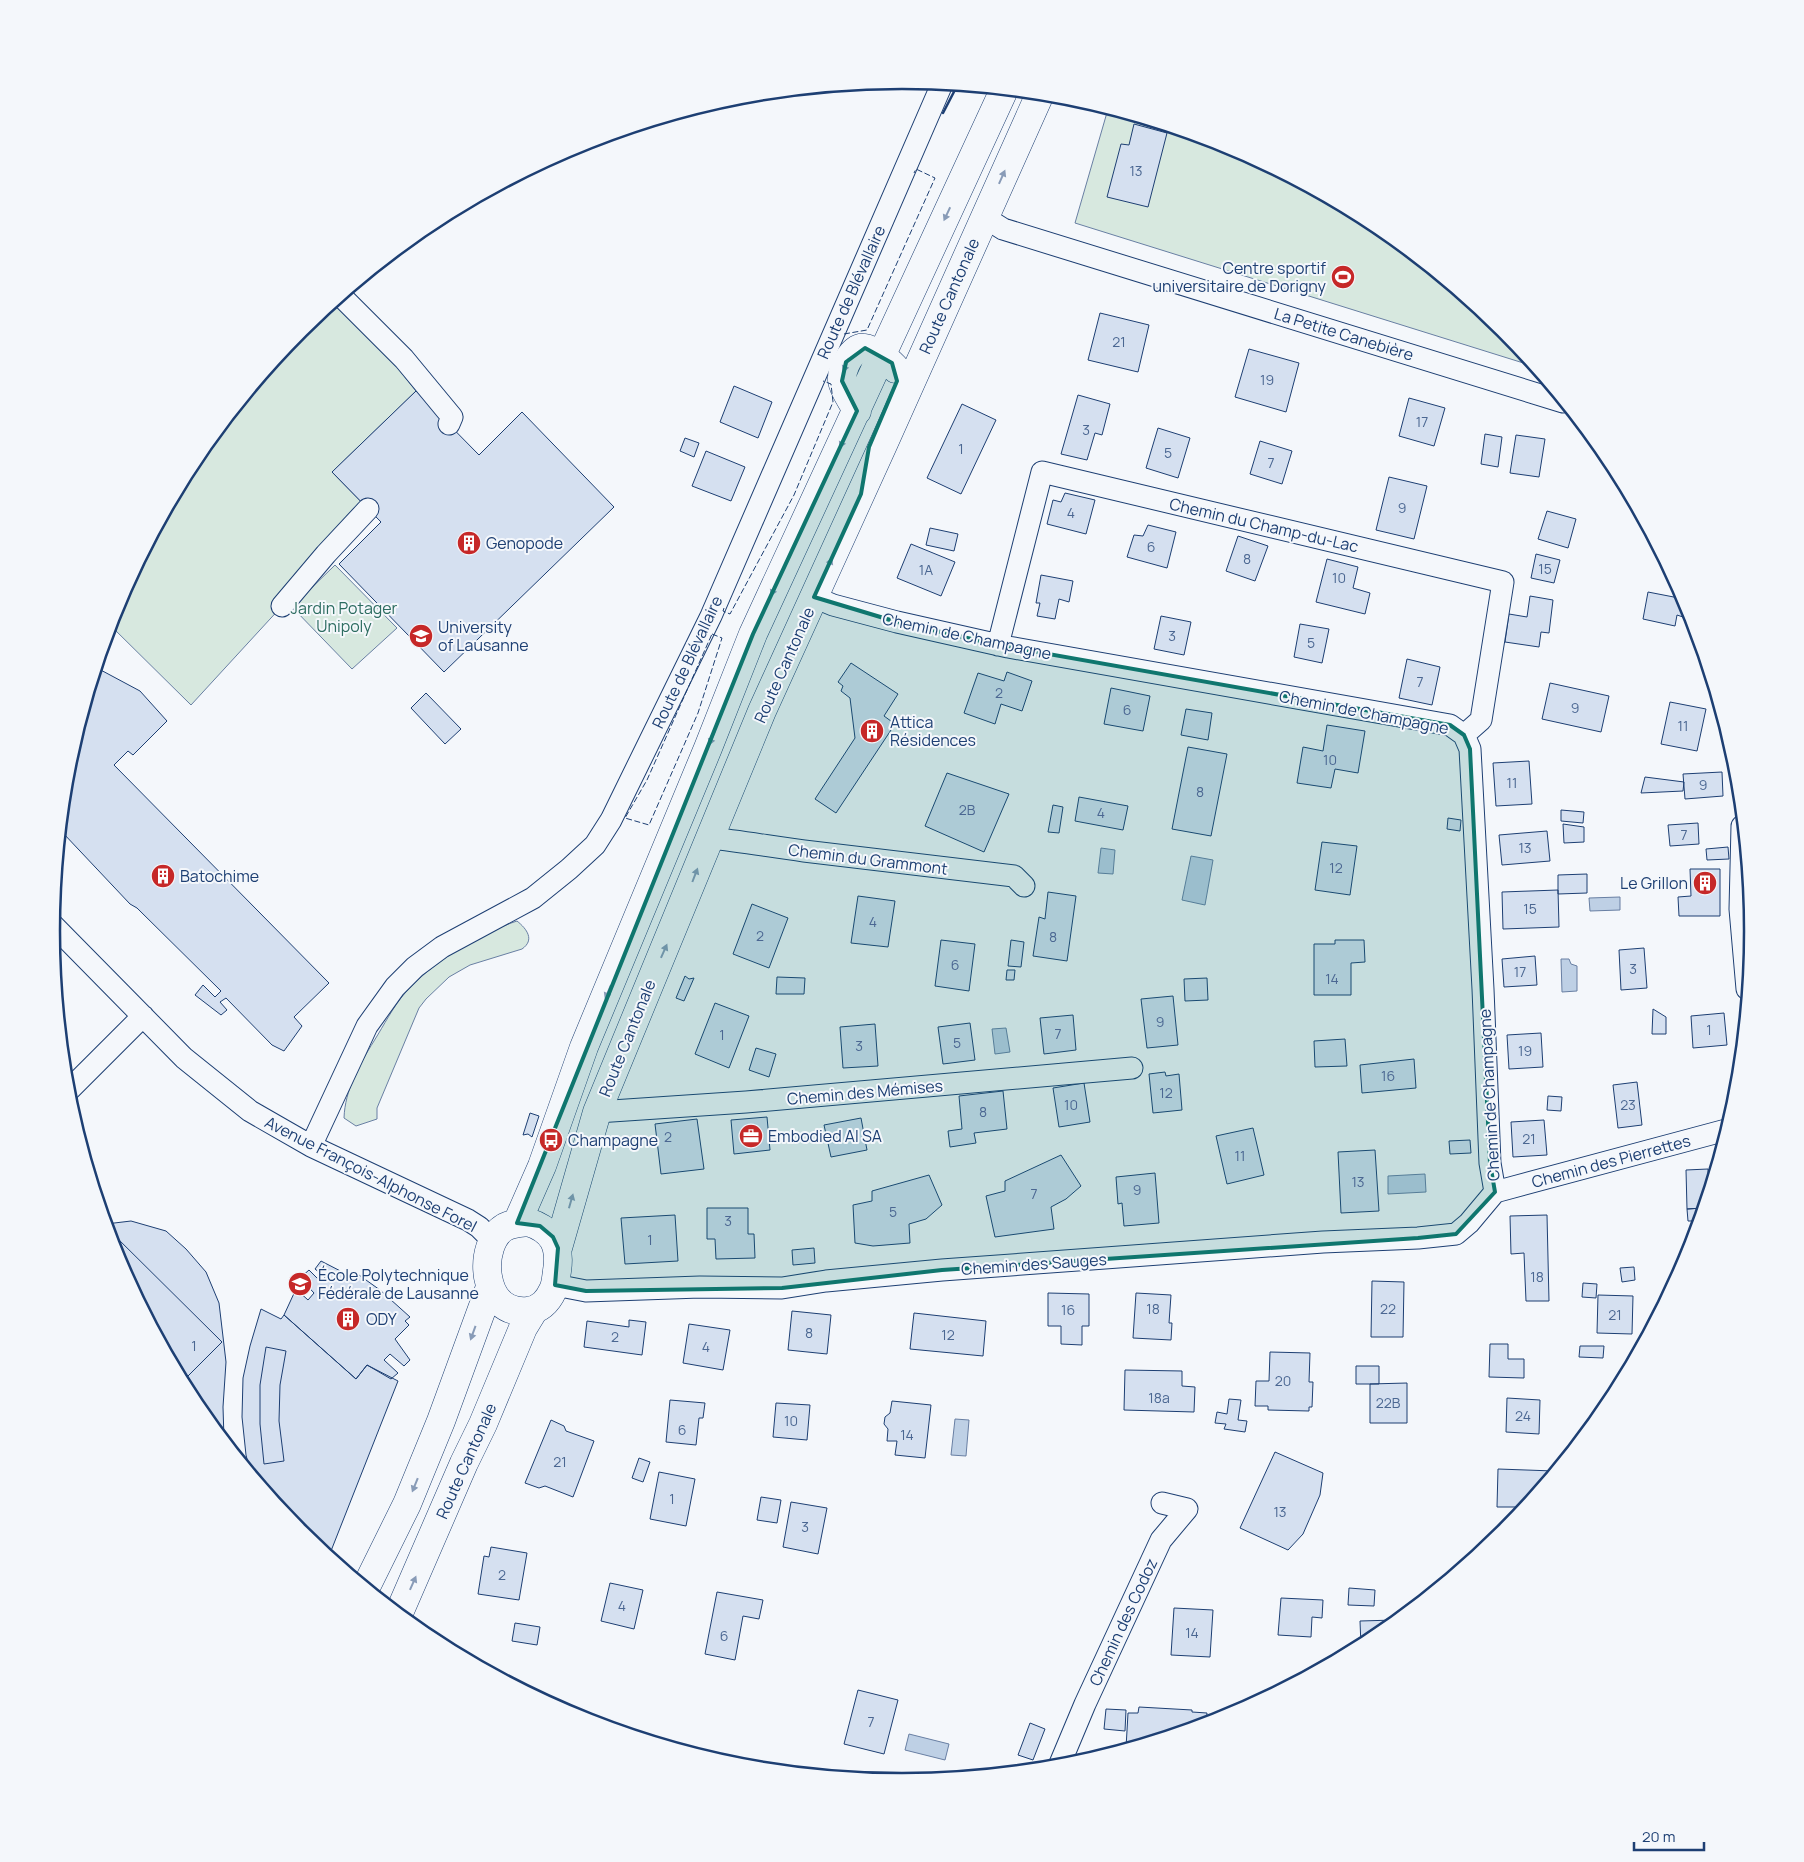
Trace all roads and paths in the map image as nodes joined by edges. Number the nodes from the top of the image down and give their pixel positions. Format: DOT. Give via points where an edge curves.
graph roads {
  1 [pos="939,90"];
  2 [pos="1002,95"];
  3 [pos="1037,100"];
  4 [pos="984,217"];
  5 [pos="345,300"];
  6 [pos="882,357"];
  7 [pos="1554,399"];
  8 [pos="449,424"];
  9 [pos="861,494"];
  10 [pos="368,509"];
  11 [pos="814,597"];
  12 [pos="282,606"];
  13 [pos="998,645"];
  14 [pos="1464,735"];
  15 [pos="709,838"];
  16 [pos="1741,866"];
  17 [pos="1024,886"];
  18 [pos="60,932"];
  19 [pos="1743,948"];
  20 [pos="144,1016"];
  21 [pos="1132,1068"];
  22 [pos="74,1085"];
  23 [pos="597,1112"];
  24 [pos="1719,1132"];
  25 [pos="311,1146"];
  26 [pos="1495,1192"];
  27 [pos="517,1223"];
  28 [pos="493,1241"];
  29 [pos="558,1248"];
  30 [pos="555,1285"];
  31 [pos="490,1287"];
  32 [pos="534,1310"];
  33 [pos="1162,1503"];
  34 [pos="369,1582"];
  35 [pos="401,1608"];
  36 [pos="1063,1758"];
  1 -- 25 [label="street, Route de Blévallaire" via="711,616 611,820 595,845 533,898 442,947 395,987 368,1026"];
  2 -- 6 [label="main road, one-way"];
  4 -- 3 [label="main road, Route Cantonale, one-way"];
  4 -- 7 [label="street, La Petite Canebière" via="1003,229"];
  4 -- 9 [label="main road, Route Cantonale"];
  5 -- 8 [label="street" via="404,359 452,417"];
  6 -- 9 [label="main road" via="897,369 897,381 870,447"];
  6 -- 27 [label="main road, one-way" via="753,634 584,1047 542,1166"];
  11 -- 9 [label="main road, Route Cantonale, one-way"];
  10 -- 12 [label="street"];
  11 -- 13 [label="street, Chemin de Champagne" via="897,622"];
  11 -- 15 [label="main road, Route Cantonale"];
  13 -- 14 [label="street, Chemin de Champagne" via="1450,725"];
  13 -- 14 [label="street, Chemin du Champ-du-Lac" via="1042,472 1503,582 1481,720"];
  14 -- 26 [label="street, Chemin de Champagne" via="1470,749 1490,1163"];
  15 -- 17 [label="street, Chemin du Grammont" via="1014,876"];
  23 -- 15 [label="main road, Route Cantonale, one-way"];
  16 -- 19 [label="street"];
  18 -- 20 [label="street, Avenue François-Alphonse Forel"];
  20 -- 22 [label="street"];
  20 -- 25 [label="street, Avenue François-Alphonse Forel" via="184,1058 250,1111"];
  21 -- 23 [label="street, Chemin des Mémises"];
  29 -- 23 [label="main road, Route Cantonale, one-way"];
  24 -- 26 [label="street, Chemin des Pierrettes"];
  25 -- 28 [label="street, Avenue François-Alphonse Forel" via="468,1220"];
  26 -- 30 [label="street, Chemin des Sauges" via="1456,1234 1418,1238 942,1270 782,1288 586,1291"];
  27 -- 28 [label="main road" via="501,1231"];
  27 -- 29 [label="main road" via="540,1226 553,1237"];
  28 -- 31 [label="main road" via="489,1254"];
  29 -- 30 [label="main road"];
  30 -- 32 [label="main road" via="544,1304"];
  31 -- 32 [label="main road" via="503,1306 520,1312"];
  31 -- 34 [label="main road, one-way" via="408,1504"];
  35 -- 32 [label="main road, Route Cantonale, one-way" via="523,1328"];
  33 -- 36 [label="street, Chemin des Codoz" via="1188,1509 1161,1540"];
}
